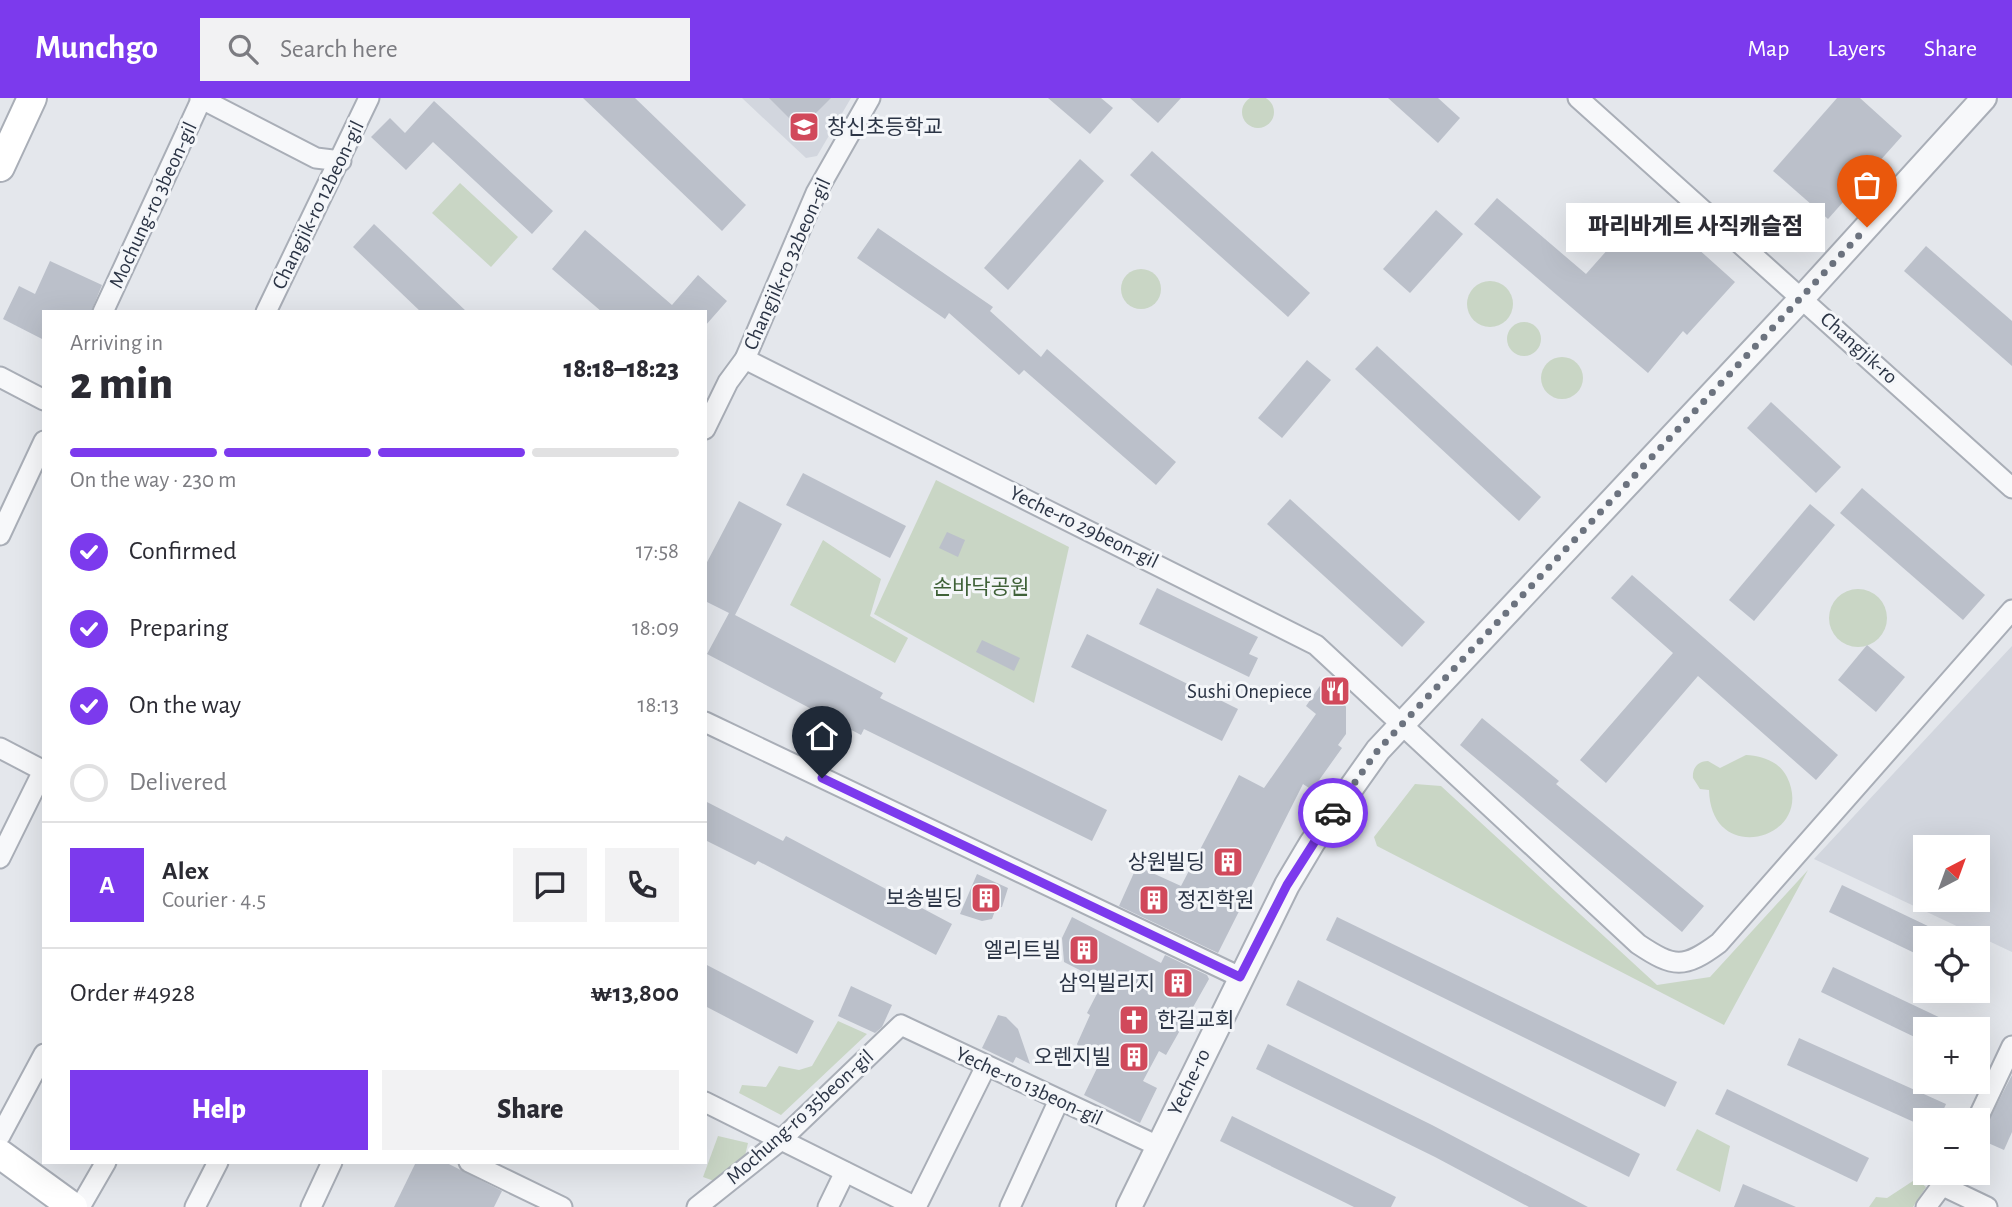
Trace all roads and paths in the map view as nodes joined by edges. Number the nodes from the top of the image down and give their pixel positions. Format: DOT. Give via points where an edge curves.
graph roads {
  1 [pos="32,98"];
  2 [pos="201,98"];
  3 [pos="369,98"];
  4 [pos="870,98"];
  5 [pos="1578,98"];
  6 [pos="1984,98"];
  7 [pos="341,161"];
  8 [pos="0,167"];
  9 [pos="1803,297"];
  10 [pos="104,310"];
  11 [pos="267,310"];
  12 [pos="745,359"];
  13 [pos="0,377"];
  14 [pos="42,399"];
  15 [pos="707,425"];
  16 [pos="42,445"];
  17 [pos="2012,488"];
  18 [pos="0,535"];
  19 [pos="2012,610"];
  20 [pos="707,723"];
  21 [pos="1403,725"];
  22 [pos="0,748"];
  23 [pos="42,769"];
  24 [pos="42,774"];
  25 [pos="0,858"];
  26 [pos="1240,977"];
  27 [pos="901,1025"];
  28 [pos="2012,1045"];
  29 [pos="42,1058"];
  30 [pos="986,1066"];
  31 [pos="1059,1100"];
  32 [pos="707,1103"];
  33 [pos="1983,1108"];
  34 [pos="0,1136"];
  35 [pos="781,1140"];
  36 [pos="1158,1146"];
  37 [pos="0,1154"];
  38 [pos="105,1164"];
  39 [pos="217,1164"];
  40 [pos="331,1164"];
  41 [pos="473,1164"];
  42 [pos="845,1172"];
  43 [pos="1943,1185"];
  44 [pos="1956,1185"];
  45 [pos="73,1207"];
  46 [pos="80,1207"];
  47 [pos="195,1207"];
  48 [pos="311,1207"];
  49 [pos="562,1207"];
  50 [pos="697,1207"];
  51 [pos="828,1207"];
  52 [pos="916,1207"];
  53 [pos="1010,1207"];
  54 [pos="1129,1207"];
  55 [pos="1926,1207"];
  56 [pos="1987,1207"];
  1 -- 8 [label="main road"];
  2 -- 7 [label="street" via="316,158"];
  2 -- 10 [label="street, Mochung-ro 3beon-gil"];
  3 -- 7 [label="street, Changjik-ro 12beon-gil"];
  4 -- 12 [label="street, Changjik-ro 32beon-gil" via="816,193"];
  5 -- 9 [label="street, Changjik-ro"];
  6 -- 9 [label="street, Yeche-ro"];
  7 -- 11 [label="street, Changjik-ro 12beon-gil"];
  9 -- 17 [label="street, Changjik-ro"];
  9 -- 21 [label="street, Yeche-ro"];
  12 -- 15 [label="street, Changjik-ro 32beon-gil"];
  12 -- 21 [label="street, Yeche-ro 29beon-gil" via="1316,645"];
  13 -- 14 [label="street"];
  16 -- 18 [label="street"];
  19 -- 21 [label="street, Yeche-ro 29beon-gil" via="1719,943 1694,962 1663,961 1638,944"];
  20 -- 26 [label="street"];
  21 -- 26 [label="street, Yeche-ro" via="1378,750 1312,843"];
  22 -- 23 [label="street"];
  24 -- 25 [label="street"];
  26 -- 36 [label="street, Yeche-ro"];
  27 -- 30 [label="street, Yeche-ro 13beon-gil"];
  27 -- 35 [label="street, Mochung-ro 35beon-gil"];
  28 -- 33 [label="street"];
  29 -- 34 [label="street"];
  30 -- 31 [label="street, Yeche-ro 13beon-gil"];
  30 -- 52 [label="street"];
  31 -- 36 [label="street, Yeche-ro 13beon-gil"];
  31 -- 53 [label="street"];
  32 -- 35 [label="street"];
  35 -- 42 [label="street"];
  35 -- 50 [label="street, Mochung-ro 35beon-gil"];
  36 -- 54 [label="street, Yeche-ro"];
  37 -- 45 [label="main road"];
  38 -- 46 [label="street"];
  39 -- 47 [label="street"];
  40 -- 48 [label="street"];
  41 -- 49 [label="street"];
  42 -- 51 [label="street"];
  42 -- 52 [label="street"];
  43 -- 55 [label="street"];
  44 -- 56 [label="street"];
}
